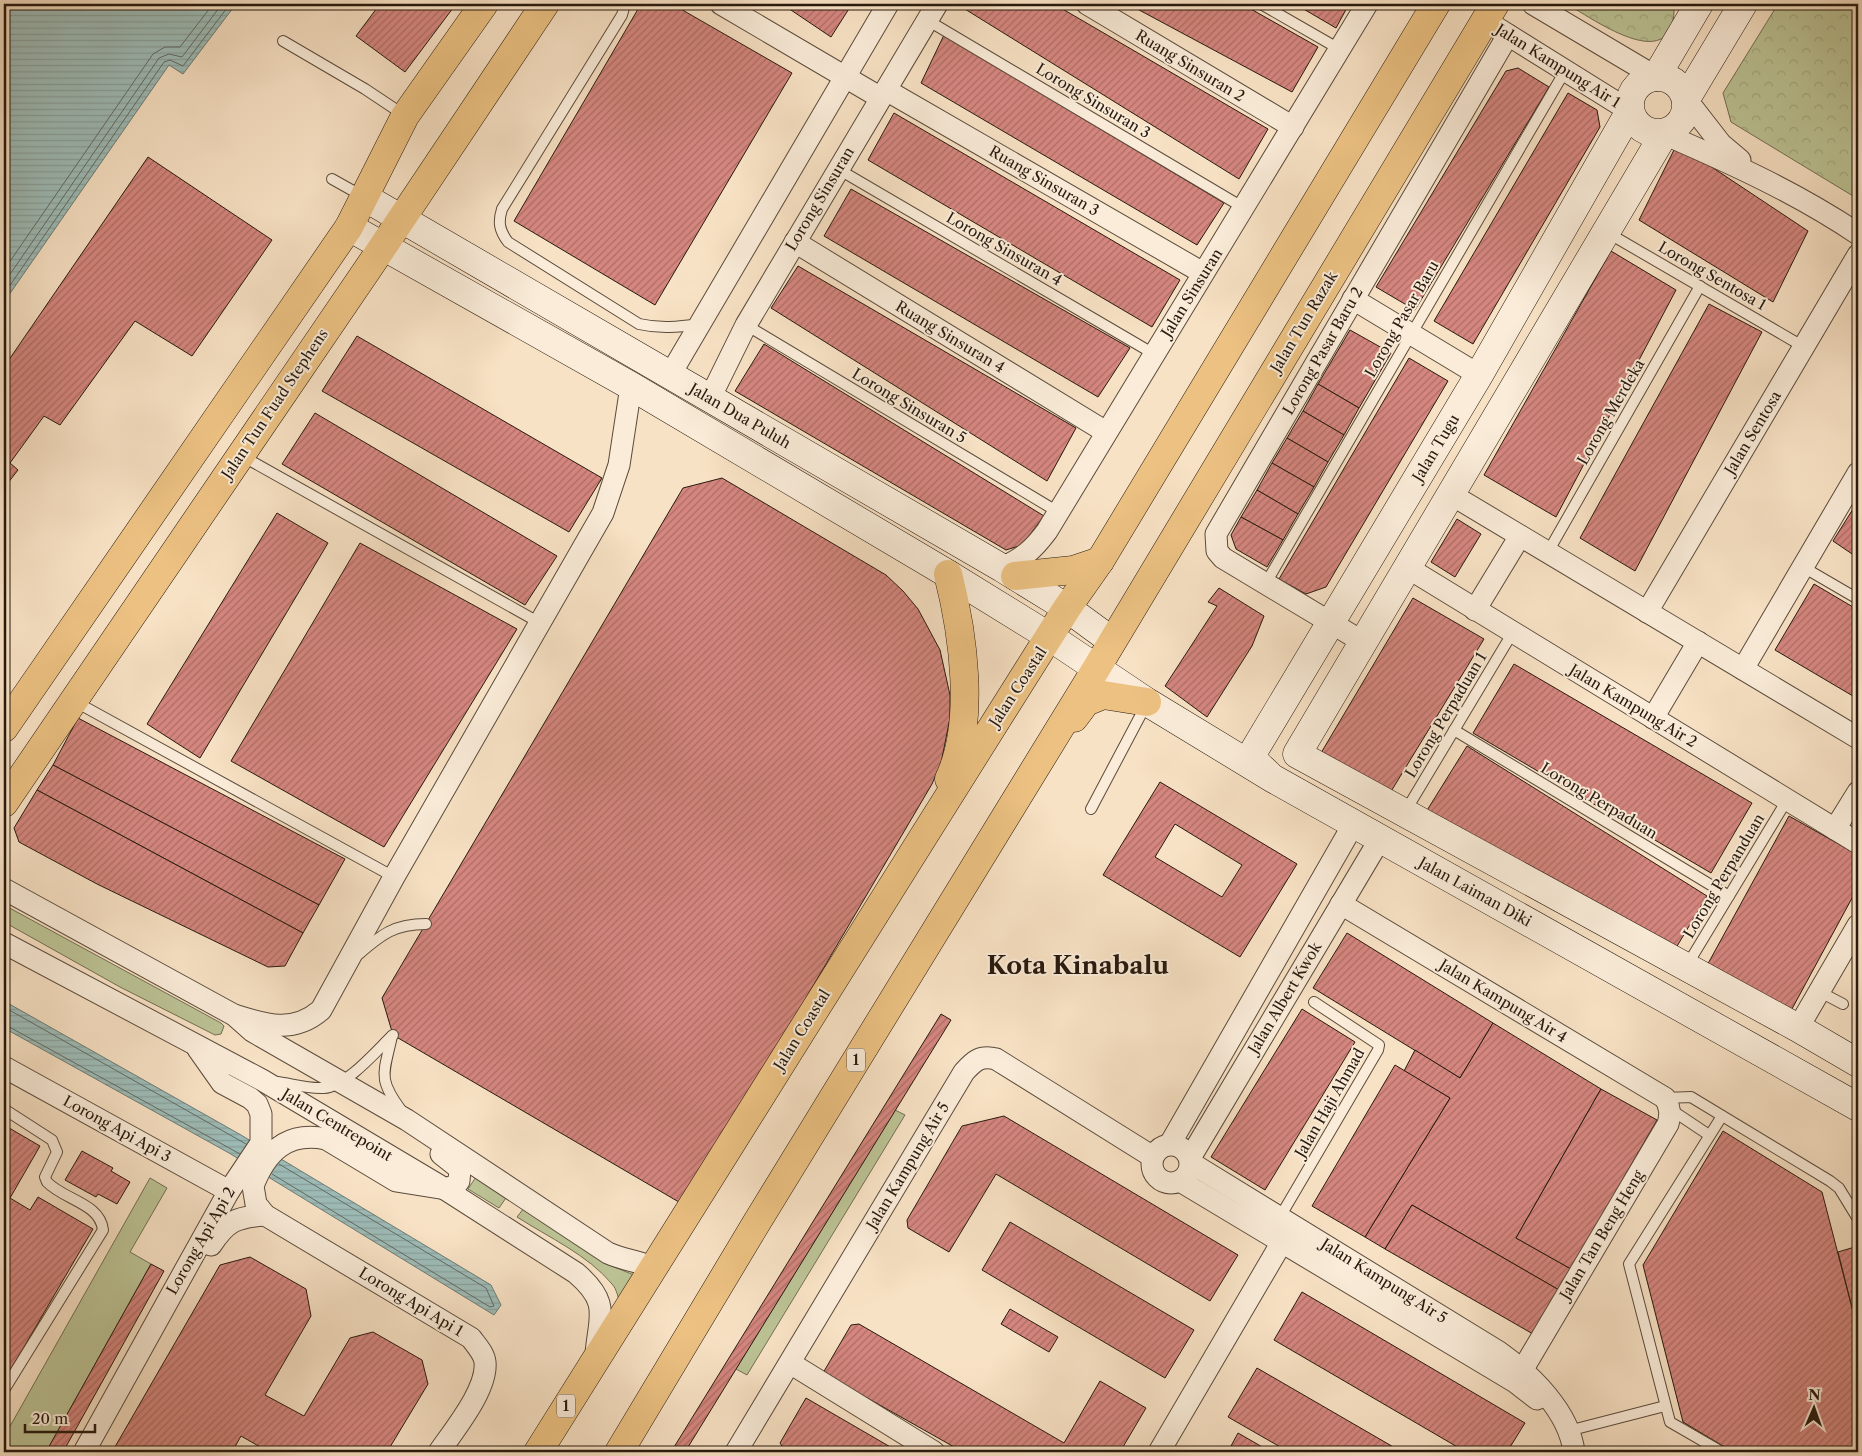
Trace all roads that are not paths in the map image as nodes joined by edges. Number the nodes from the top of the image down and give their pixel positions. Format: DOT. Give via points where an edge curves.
graph roads {
  1 [pos="484,4"];
  2 [pos="500,4"];
  3 [pos="545,4"];
  4 [pos="626,4"];
  5 [pos="721,4"];
  6 [pos="888,4"];
  7 [pos="1087,4"];
  8 [pos="1261,4"];
  9 [pos="1368,4"];
  10 [pos="1436,4"];
  11 [pos="1457,4"];
  12 [pos="1533,4"];
  13 [pos="1699,4"];
  14 [pos="1743,4"];
  15 [pos="752,12"];
  16 [pos="932,12"];
  17 [pos="1490,12"];
  18 [pos="1508,35"];
  19 [pos="283,41"];
  20 [pos="1341,50"];
  21 [pos="1565,71"];
  22 [pos="845,77"];
  23 [pos="1656,77"];
  24 [pos="883,94"];
  25 [pos="1686,100"];
  26 [pos="1630,112"];
  27 [pos="405,116"];
  28 [pos="1366,123"];
  29 [pos="1293,127"];
  30 [pos="1664,134"];
  31 [pos="838,169"];
  32 [pos="1757,175"];
  33 [pos="332,180"];
  34 [pos="364,197"];
  35 [pos="1244,208"];
  36 [pos="400,220"];
  37 [pos="349,228"];
  38 [pos="1606,231"];
  39 [pos="1858,234"];
  40 [pos="795,242"];
  41 [pos="382,248"];
  42 [pos="1858,255"];
  43 [pos="474,262"];
  44 [pos="1203,273"];
  45 [pos="1700,286"];
  46 [pos="457,290"];
  47 [pos="1353,299"];
  48 [pos="700,324"];
  49 [pos="746,325"];
  50 [pos="1410,333"];
  51 [pos="1804,347"];
  52 [pos="1154,354"];
  53 [pos="670,374"];
  54 [pos="1479,375"];
  55 [pos="631,386"];
  56 [pos="710,398"];
  57 [pos="1106,432"];
  58 [pos="240,455"];
  59 [pos="1858,473"];
  60 [pos="1452,495"];
  61 [pos="1058,512"];
  62 [pos="1520,536"];
  63 [pos="1548,552"];
  64 [pos="1100,561"];
  65 [pos="1803,567"];
  66 [pos="1408,568"];
  67 [pos="1009,572"];
  68 [pos="948,574"];
  69 [pos="1266,583"];
  70 [pos="1858,599"];
  71 [pos="1067,608"];
  72 [pos="1475,610"];
  73 [pos="1647,612"];
  74 [pos="540,623"];
  75 [pos="1332,623"];
  76 [pos="1513,632"];
  77 [pos="1050,638"];
  78 [pos="1112,641"];
  79 [pos="1363,642"];
  80 [pos="1698,642"];
  81 [pos="1096,669"];
  82 [pos="1743,669"];
  83 [pos="73,701"];
  84 [pos="1148,702"];
  85 [pos="1653,718"];
  86 [pos="4,728"];
  87 [pos="1454,730"];
  88 [pos="1858,738"];
  89 [pos="1035,769"];
  90 [pos="1272,778"];
  91 [pos="1858,792"];
  92 [pos="1787,800"];
  93 [pos="4,803"];
  94 [pos="1091,808"];
  95 [pos="1405,813"];
  96 [pos="1354,826"];
  97 [pos="1835,830"];
  98 [pos="1380,839"];
  99 [pos="1858,843"];
  100 [pos="914,850"];
  101 [pos="394,877"];
  102 [pos="4,888"];
  103 [pos="1729,896"];
  104 [pos="1341,904"];
  105 [pos="426,924"];
  106 [pos="1858,925"];
  107 [pos="4,943"];
  108 [pos="345,966"];
  109 [pos="1686,968"];
  110 [pos="1820,992"];
  111 [pos="1314,1002"];
  112 [pos="1843,1004"];
  113 [pos="234,1016"];
  114 [pos="1798,1028"];
  115 [pos="196,1046"];
  116 [pos="1858,1063"];
  117 [pos="4,1067"];
  118 [pos="262,1080"];
  119 [pos="341,1082"];
  120 [pos="1667,1104"];
  121 [pos="1858,1107"];
  122 [pos="4,1109"];
  123 [pos="1722,1116"];
  124 [pos="407,1120"];
  125 [pos="1709,1134"];
  126 [pos="1170,1144"];
  127 [pos="1153,1157"];
  128 [pos="1191,1160"];
  129 [pos="1180,1181"];
  130 [pos="440,1186"];
  131 [pos="229,1191"];
  132 [pos="265,1215"];
  133 [pos="1280,1217"];
  134 [pos="1858,1219"];
  135 [pos="1282,1242"];
  136 [pos="189,1262"];
  137 [pos="654,1268"];
  138 [pos="595,1362"];
  139 [pos="790,1363"];
  140 [pos="1523,1369"];
  141 [pos="4,1390"];
  142 [pos="1665,1406"];
  143 [pos="1564,1424"];
  144 [pos="84,1452"];
  145 [pos="439,1452"];
  146 [pos="538,1452"];
  147 [pos="619,1452"];
  148 [pos="736,1452"];
  149 [pos="934,1452"];
  150 [pos="1159,1452"];
  151 [pos="1574,1452"];
  152 [pos="1722,1452"];
  1 -- 27 [label="main road"];
  2 -- 34 [label="main road"];
  3 -- 36 [label="main road, Jalan Tun Fuad Stephens"];
  4 -- 48 [label="lane" via="502,209 499,220 501,233 508,242 640,324 656,328"];
  5 -- 15 [label="street, Ruang Sinsuran 3"];
  6 -- 22 [label="street"];
  7 -- 29 [label="street, Ruang Sinsuran 2"];
  8 -- 20 [label="lane"];
  9 -- 20 [label="street, Jalan Sinsuran"];
  10 -- 28 [label="main road"];
  11 -- 28 [label="main road"];
  12 -- 23 [label="street"];
  13 -- 23 [label="street"];
  14 -- 25 [label="street"];
  15 -- 22 [label="street, Ruang Sinsuran 3"];
  16 -- 24 [label="street, Lorong Sinsuran"];
  16 -- 35 [label="lane, Lorong Sinsuran 3"];
  17 -- 18 [label="street, Jalan Kampung Air 1"];
  17 -- 78 [label="main road, Jalan Tun Razak"];
  18 -- 21 [label="street, Jalan Kampung Air 1"];
  18 -- 47 [label="street, Lorong Pasar Baru 2"];
  19 -- 27 [label="lane" via="366,89"];
  20 -- 29 [label="street, Jalan Sinsuran"];
  21 -- 26 [label="street, Jalan Kampung Air 1"];
  21 -- 50 [label="lane, Lorong Pasar Baru"];
  22 -- 24 [label="street, Ruang Sinsuran 3"];
  22 -- 48 [label="street"];
  23 -- 25 [label="street" via="1679,85"];
  23 -- 26 [label="street" via="1635,88"];
  24 -- 31 [label="street, Lorong Sinsuran"];
  24 -- 44 [label="street, Ruang Sinsuran 3"];
  25 -- 30 [label="street" via="1680,125"];
  25 -- 32 [label="street" via="1721,144"];
  26 -- 30 [label="street" via="1646,132"];
  26 -- 54 [label="street, Jalan Tugu"];
  27 -- 34 [label="main road"];
  28 -- 64 [label="main road"];
  29 -- 35 [label="street, Jalan Sinsuran"];
  30 -- 32 [label="street"];
  30 -- 38 [label="street"];
  31 -- 40 [label="street, Lorong Sinsuran"];
  31 -- 52 [label="lane, Lorong Sinsuran 4"];
  32 -- 39 [label="street" via="1824,211"];
  33 -- 34 [label="lane"];
  34 -- 36 [label="street, Jalan Dua Puluh"];
  34 -- 37 [label="main road"];
  35 -- 44 [label="street, Jalan Sinsuran"];
  36 -- 41 [label="main road, Jalan Tun Fuad Stephens"];
  36 -- 43 [label="street, Jalan Dua Puluh"];
  37 -- 41 [label="street, Jalan Dua Puluh"];
  37 -- 86 [label="main road"];
  38 -- 45 [label="lane, Lorong Sentosa 1"];
  38 -- 60 [label="street"];
  40 -- 49 [label="street, Lorong Sinsuran"];
  40 -- 57 [label="street, Ruang Sinsuran 4"];
  41 -- 46 [label="street, Jalan Dua Puluh"];
  41 -- 58 [label="main road, Jalan Tun Fuad Stephens"];
  42 -- 51 [label="street, Jalan Sentosa"];
  43 -- 46 [label="street"];
  43 -- 53 [label="street, Jalan Dua Puluh"];
  44 -- 52 [label="street, Jalan Sinsuran"];
  45 -- 51 [label="lane, Lorong Sentosa 1"];
  45 -- 63 [label="lane, Lorong Merdeka"];
  46 -- 55 [label="street, Jalan Dua Puluh"];
  47 -- 50 [label="street"];
  47 -- 69 [label="street, Lorong Pasar Baru 2" via="1216,534 1217,551 1223,558"];
  48 -- 53 [label="street"];
  49 -- 56 [label="street, Lorong Sinsuran"];
  49 -- 61 [label="lane, Lorong Sinsuran 5"];
  50 -- 54 [label="street"];
  50 -- 69 [label="lane, Lorong Pasar Baru"];
  51 -- 73 [label="street, Jalan Sentosa"];
  52 -- 57 [label="street, Jalan Sinsuran"];
  53 -- 56 [label="street, Jalan Dua Puluh"];
  54 -- 75 [label="street, Jalan Tugu"];
  55 -- 68 [label="street, Jalan Dua Puluh"];
  55 -- 74 [label="street" via="619,465 602,513"];
  56 -- 67 [label="street, Jalan Dua Puluh"];
  57 -- 61 [label="street, Jalan Sinsuran"];
  58 -- 74 [label="lane"];
  58 -- 83 [label="main road, Jalan Tun Fuad Stephens"];
  59 -- 65 [label="street"];
  60 -- 62 [label="street"];
  60 -- 66 [label="street"];
  61 -- 67 [label="street, Jalan Sinsuran" via="1034,549"];
  62 -- 63 [label="street"];
  62 -- 72 [label="street"];
  63 -- 73 [label="street"];
  64 -- 67 [label="main road" via="1073,570"];
  64 -- 71 [label="main road"];
  65 -- 70 [label="lane"];
  65 -- 82 [label="street"];
  66 -- 72 [label="street, Jalan Kampung Air 2"];
  66 -- 79 [label="street"];
  67 -- 71 [label="street, Jalan Dua Puluh"];
  68 -- 77 [label="street, Jalan Dua Puluh"];
  68 -- 100 [label="main road" via="963,654 962,731 951,775"];
  69 -- 75 [label="street, Lorong Pasar Baru 2"];
  71 -- 77 [label="main road, Jalan Coastal / 1"];
  71 -- 78 [label="street, Jalan Dua Puluh"];
  72 -- 76 [label="street, Jalan Kampung Air 2"];
  73 -- 80 [label="street"];
  74 -- 101 [label="street"];
  75 -- 79 [label="street, Lorong Pasar Baru 2"];
  75 -- 90 [label="street, Jalan Tugu" via="1255,749 1253,760"];
  76 -- 85 [label="street, Jalan Kampung Air 2"];
  76 -- 87 [label="lane, Lorong Perpaduan 1"];
  77 -- 81 [label="street, Jalan Dua Puluh"];
  77 -- 100 [label="main road, Jalan Coastal / 1"];
  78 -- 81 [label="main road"];
  79 -- 95 [label="street" via="1297,754"];
  80 -- 82 [label="street"];
  80 -- 85 [label="street"];
  81 -- 84 [label="street, Jalan Laiman Diki"];
  81 -- 89 [label="main road, 1"];
  82 -- 88 [label="street"];
  83 -- 93 [label="main road, Jalan Tun Fuad Stephens"];
  83 -- 101 [label="lane"];
  84 -- 89 [label="main road" via="1117,696 1094,697 1086,702"];
  84 -- 90 [label="street, Jalan Laiman Diki"];
  84 -- 94 [label="lane"];
  85 -- 92 [label="street, Jalan Kampung Air 2"];
  87 -- 95 [label="lane, Lorong Perpaduan 1"];
  87 -- 103 [label="lane, Lorong Perpaduan"];
  89 -- 147 [label="main road, 1"];
  90 -- 96 [label="street, Jalan Laiman Diki"];
  91 -- 97 [label="street"];
  92 -- 97 [label="street, Jalan Kampung Air 2"];
  92 -- 103 [label="lane, Lorong Perpanduan"];
  95 -- 109 [label="street"];
  96 -- 98 [label="street, Jalan Laiman Diki"];
  96 -- 126 [label="street, Jalan Albert Kwok"];
  97 -- 99 [label="street, Jalan Kampung Air 2"];
  98 -- 104 [label="street, Jalan Albert Kwok"];
  98 -- 121 [label="street, Jalan Laiman Diki"];
  100 -- 137 [label="main road, Jalan Coastal / 1"];
  101 -- 108 [label="street"];
  102 -- 113 [label="street"];
  103 -- 109 [label="lane, Lorong Perpanduan"];
  104 -- 120 [label="street, Jalan Kampung Air 4"];
  104 -- 128 [label="street, Jalan Albert Kwok"];
  105 -- 108 [label="lane" via="398,926"];
  106 -- 110 [label="street"];
  107 -- 115 [label="street, Jalan Centrepoint"];
  108 -- 113 [label="street" via="321,1010 312,1018 288,1027 269,1026"];
  109 -- 114 [label="street"];
  110 -- 112 [label="lane"];
  110 -- 114 [label="street"];
  111 -- 133 [label="lane, Jalan Haji Ahmad" via="1379,1044"];
  113 -- 119 [label="street" via="252,1031"];
  114 -- 116 [label="street"];
  115 -- 118 [label="street, Jalan Centrepoint"];
  115 -- 131 [label="street, Lorong Api Api 2" via="222,1083 250,1098 261,1114 261,1143"];
  117 -- 131 [label="street, Lorong Api Api 3"];
  118 -- 119 [label="lane" via="325,1088"];
  118 -- 130 [label="street, Jalan Centrepoint"];
  119 -- 124 [label="street"];
  119 -- 124 [label="lane" via="393,1035 384,1081 388,1093"];
  120 -- 123 [label="lane" via="1692,1097"];
  120 -- 125 [label="lane"];
  120 -- 140 [label="street, Jalan Tan Beng Heng" via="1668,1124"];
  122 -- 141 [label="lane" via="52,1140 57,1152 45,1176 48,1182 96,1213 103,1230"];
  123 -- 125 [label="lane"];
  123 -- 134 [label="lane" via="1830,1181 1839,1188"];
  124 -- 130 [label="street" via="424,1141 460,1169 460,1181 456,1186 446,1189"];
  124 -- 137 [label="street" via="608,1253"];
  125 -- 142 [label="lane" via="1629,1264"];
  126 -- 127 [label="street" via="1159,1148"];
  126 -- 128 [label="street" via="1182,1147"];
  127 -- 129 [label="street" via="1153,1169 1158,1178 1169,1183"];
  127 -- 139 [label="street, Jalan Kampung Air 5" via="996,1059 987,1056 976,1059 964,1072"];
  128 -- 129 [label="street" via="1188,1174"];
  128 -- 133 [label="street, Jalan Kampung Air 5"];
  129 -- 135 [label="street"];
  130 -- 132 [label="street, Lorong Api Api 1" via="396,1181 326,1139 298,1137 275,1148 252,1186 253,1196"];
  130 -- 138 [label="street, Jalan Centrepoint" via="586,1282 599,1303 602,1316"];
  131 -- 136 [label="street, Lorong Api Api 2"];
  132 -- 136 [label="street" via="231,1222 223,1227 201,1260"];
  132 -- 145 [label="street, Lorong Api Api 1" via="471,1338 480,1349 485,1362 481,1388"];
  133 -- 140 [label="street, Jalan Kampung Air 5"];
  135 -- 143 [label="street" via="1515,1382"];
  135 -- 150 [label="street"];
  136 -- 144 [label="street, Lorong Api Api 2"];
  137 -- 138 [label="main road, Jalan Coastal / 1"];
  138 -- 146 [label="main road, Jalan Coastal / 1"];
  139 -- 148 [label="street, Jalan Kampung Air 5"];
  139 -- 149 [label="street"];
  140 -- 143 [label="street, Jalan Kampung Air 5" via="1538,1384"];
  142 -- 143 [label="lane"];
  142 -- 152 [label="lane" via="1670,1422"];
  143 -- 151 [label="street, Jalan Kampung Air 5"];
}
